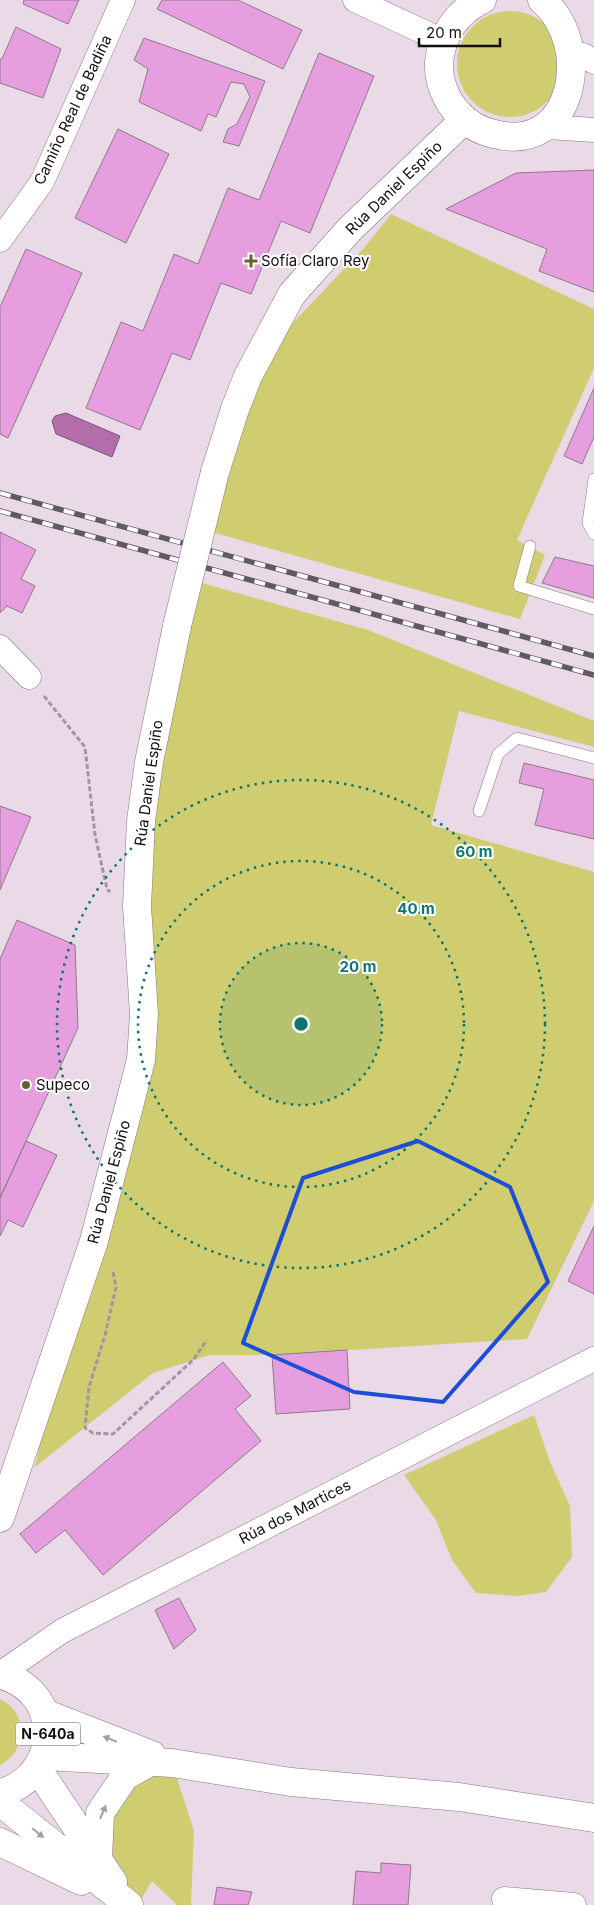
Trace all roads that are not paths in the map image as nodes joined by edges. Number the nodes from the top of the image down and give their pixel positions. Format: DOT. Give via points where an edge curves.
graph roads {
  1 [pos="123,0"];
  2 [pos="355,0"];
  3 [pos="482,0"];
  4 [pos="542,0"];
  5 [pos="443,41"];
  6 [pos="589,58"];
  7 [pos="464,120"];
  8 [pos="548,128"];
  9 [pos="594,130"];
  10 [pos="0,240"];
  11 [pos="594,479"];
  12 [pos="594,534"];
  13 [pos="530,546"];
  14 [pos="594,609"];
  15 [pos="0,647"];
  16 [pos="29,677"];
  17 [pos="594,758"];
  18 [pos="479,810"];
  19 [pos="594,1359"];
  20 [pos="0,1518"];
  21 [pos="0,1674"];
  22 [pos="44,1713"];
  23 [pos="41,1762"];
  24 [pos="160,1763"];
  25 [pos="0,1793"];
  26 [pos="0,1802"];
  27 [pos="594,1818"];
  28 [pos="0,1842"];
  29 [pos="98,1860"];
  30 [pos="504,1899"];
  31 [pos="128,1904"];
  32 [pos="574,1905"];
  1 -- 10 [label="street, Camiño Real de Badiña" via="42,182"];
  2 -- 5 [label="street"];
  3 -- 5 [label="street" via="454,20"];
  4 -- 6 [label="street" via="568,20"];
  5 -- 7 [label="street" via="439,63 442,86 452,107"];
  6 -- 8 [label="street" via="577,97 565,114"];
  7 -- 8 [label="street" via="483,132 505,137 527,136"];
  7 -- 20 [label="street, Rúa Daniel Espiño, bridge" via="350,229 292,294 248,376 235,410 215,472 177,626 149,762 141,821 137,906 144,1014 141,1060 94,1241"];
  8 -- 9 [label="street"];
  11 -- 12 [label="lane" via="588,523"];
  13 -- 14 [label="lane" via="519,586"];
  15 -- 16 [label="street"];
  17 -- 18 [label="lane" via="517,738 498,754"];
  19 -- 21 [label="street, Rúa dos Martices" via="62,1632"];
  21 -- 22 [label="street, N-640a" via="28,1688"];
  22 -- 23 [label="street, N-640a" via="48,1734"];
  24 -- 22 [label="street, one-way"];
  23 -- 24 [label="street"];
  23 -- 25 [label="street" via="25,1782"];
  23 -- 29 [label="street"];
  24 -- 27 [label="street" via="291,1782 478,1800"];
  29 -- 24 [label="street, one-way" via="100,1813 125,1776"];
  26 -- 31 [label="street, one-way"];
  28 -- 31 [label="street"];
  29 -- 31 [label="street"];
  30 -- 32 [label="street"];
}
